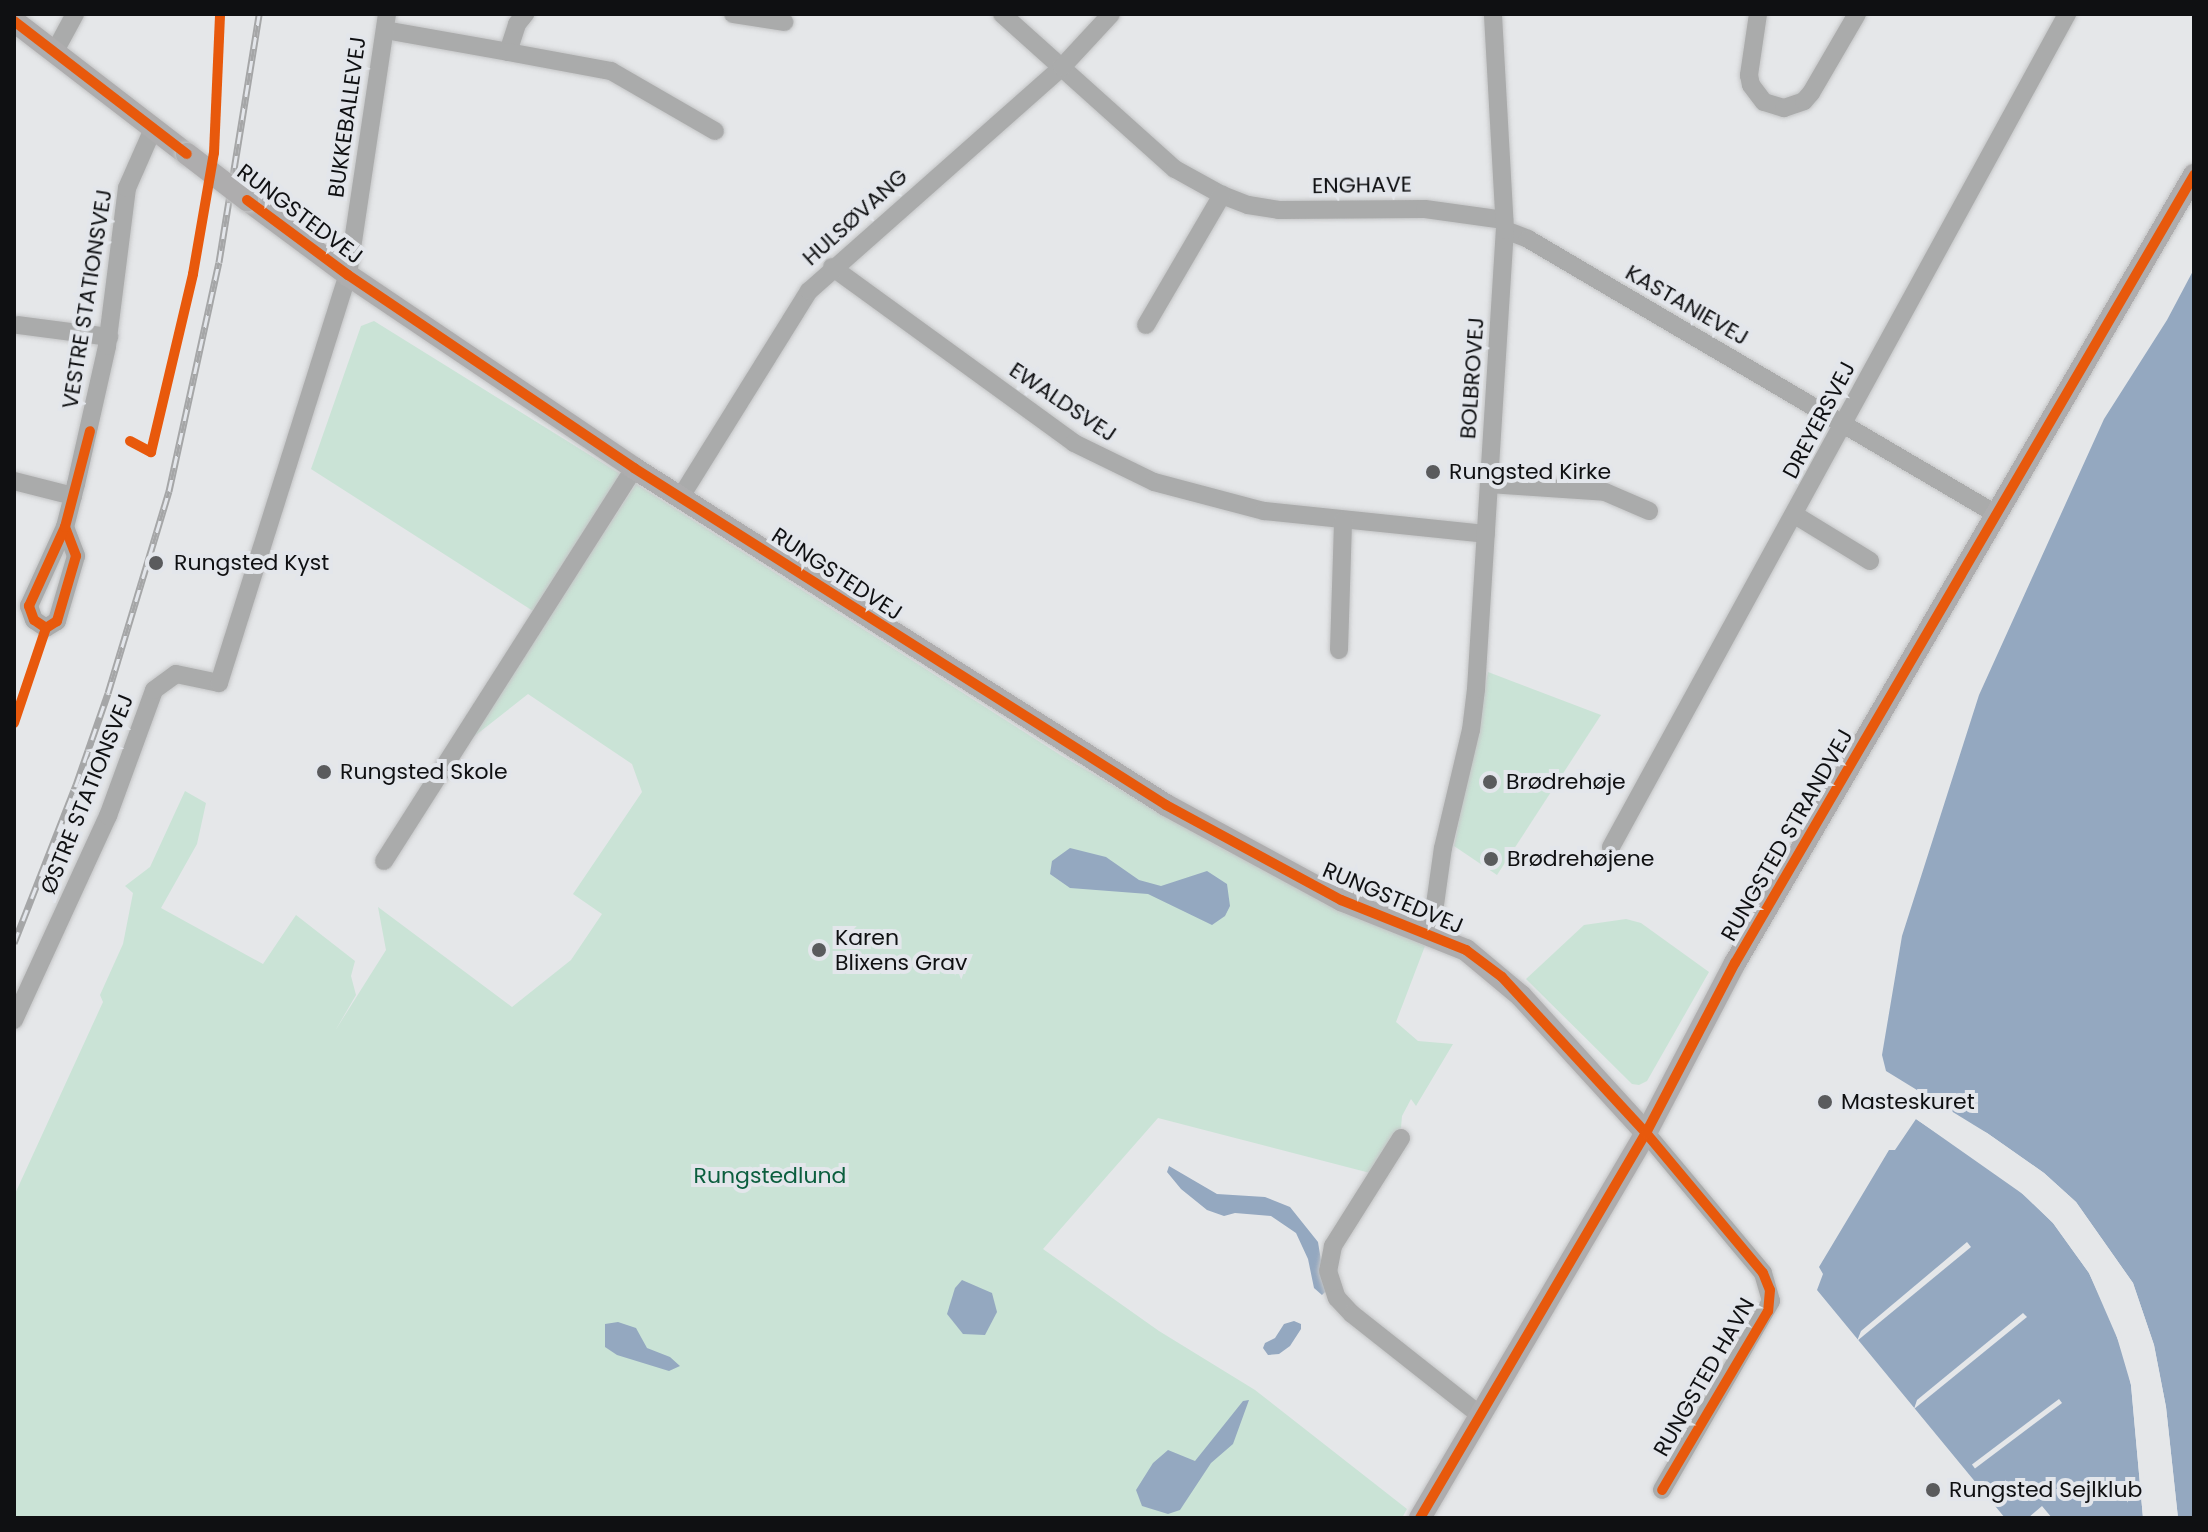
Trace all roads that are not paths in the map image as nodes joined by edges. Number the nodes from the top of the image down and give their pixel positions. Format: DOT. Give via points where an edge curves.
graph roads {
  1 [pos="75,14"];
  2 [pos="525,14"];
  3 [pos="733,14"];
  4 [pos="1002,14"];
  5 [pos="1111,14"];
  6 [pos="1493,14"];
  7 [pos="1758,14"];
  8 [pos="1857,14"];
  9 [pos="2067,14"];
  10 [pos="14,21"];
  11 [pos="386,22"];
  12 [pos="784,22"];
  13 [pos="55,51"];
  14 [pos="508,52"];
  15 [pos="1062,67"];
  16 [pos="153,129"];
  17 [pos="715,131"];
  18 [pos="2194,175"];
  19 [pos="1222,195"];
  20 [pos="1505,225"];
  21 [pos="832,267"];
  22 [pos="348,275"];
  23 [pos="18,325"];
  24 [pos="1146,325"];
  25 [pos="109,337"];
  26 [pos="1844,424"];
  27 [pos="634,468"];
  28 [pos="14,481"];
  29 [pos="1489,484"];
  30 [pos="73,496"];
  31 [pos="680,498"];
  32 [pos="1649,511"];
  33 [pos="1996,514"];
  34 [pos="1795,515"];
  35 [pos="1343,520"];
  36 [pos="65,527"];
  37 [pos="1486,534"];
  38 [pos="1870,561"];
  39 [pos="1339,650"];
  40 [pos="1611,847"];
  41 [pos="384,861"];
  42 [pos="1431,933"];
  43 [pos="14,1020"];
  44 [pos="1646,1133"];
  45 [pos="1401,1138"];
  46 [pos="1480,1415"];
  47 [pos="1662,1490"];
  48 [pos="1420,1518"];
  1 -- 13 [label="street"];
  2 -- 14 [label="street"];
  3 -- 12 [label="street"];
  4 -- 15 [label="street, ENGHAVE"];
  5 -- 15 [label="street, HULSØVANG"];
  6 -- 20 [label="street, BOLBROVEJ"];
  7 -- 8 [label="street" via="1751,85 1764,102 1784,108 1811,93"];
  9 -- 26 [label="street, DREYERSVEJ"];
  10 -- 13 [label="main road, RUNGSTEDVEJ"];
  11 -- 14 [label="street"];
  11 -- 22 [label="street, BUKKEBALLEVEJ"];
  13 -- 16 [label="main road, RUNGSTEDVEJ"];
  14 -- 17 [label="street" via="611,71"];
  15 -- 19 [label="street, ENGHAVE" via="1175,169"];
  15 -- 21 [label="street, HULSØVANG"];
  16 -- 22 [label="main road, RUNGSTEDVEJ, bridge"];
  16 -- 25 [label="street, VESTRE STATIONSVEJ" via="127,188"];
  18 -- 33 [label="main road, RUNGSTED STRANDVEJ"];
  19 -- 20 [label="street, ENGHAVE" via="1279,210 1425,209"];
  19 -- 24 [label="street"];
  20 -- 26 [label="street, KASTANIEVEJ"];
  20 -- 29 [label="street, BOLBROVEJ"];
  21 -- 31 [label="street, HULSØVANG" via="809,291"];
  21 -- 35 [label="street, EWALDSVEJ" via="1074,443 1111,464 1209,500"];
  22 -- 27 [label="main road, RUNGSTEDVEJ"];
  22 -- 43 [label="street, ØSTRE STATIONSVEJ" via="219,683 177,674 154,690 108,816"];
  23 -- 25 [label="street"];
  25 -- 30 [label="street, VESTRE STATIONSVEJ"];
  26 -- 33 [label="street, KASTANIEVEJ"];
  26 -- 34 [label="street, DREYERSVEJ"];
  27 -- 31 [label="main road, RUNGSTEDVEJ"];
  27 -- 41 [label="street"];
  28 -- 30 [label="street"];
  29 -- 32 [label="street" via="1605,492"];
  29 -- 37 [label="street, BOLBROVEJ"];
  30 -- 36 [label="street, VESTRE STATIONSVEJ"];
  31 -- 42 [label="main road, RUNGSTEDVEJ" via="1171,808 1341,900"];
  33 -- 44 [label="main road, RUNGSTED STRANDVEJ" via="1735,963"];
  34 -- 38 [label="street"];
  34 -- 40 [label="street, DREYERSVEJ"];
  35 -- 37 [label="street, EWALDSVEJ"];
  35 -- 39 [label="street"];
  36 -- 36 [label="street, VESTRE STATIONSVEJ" via="29,606 34,620 46,628 57,621 76,556"];
  37 -- 42 [label="street, BOLBROVEJ" via="1474,703"];
  42 -- 44 [label="main road, RUNGSTEDVEJ" via="1502,977"];
  44 -- 46 [label="main road, RUNGSTED STRANDVEJ"];
  44 -- 47 [label="street, RUNGSTED HAVN" via="1763,1273 1771,1301"];
  45 -- 46 [label="street" via="1333,1246 1328,1271 1337,1298 1352,1314"];
  46 -- 48 [label="main road, RUNGSTED STRANDVEJ"];
}
